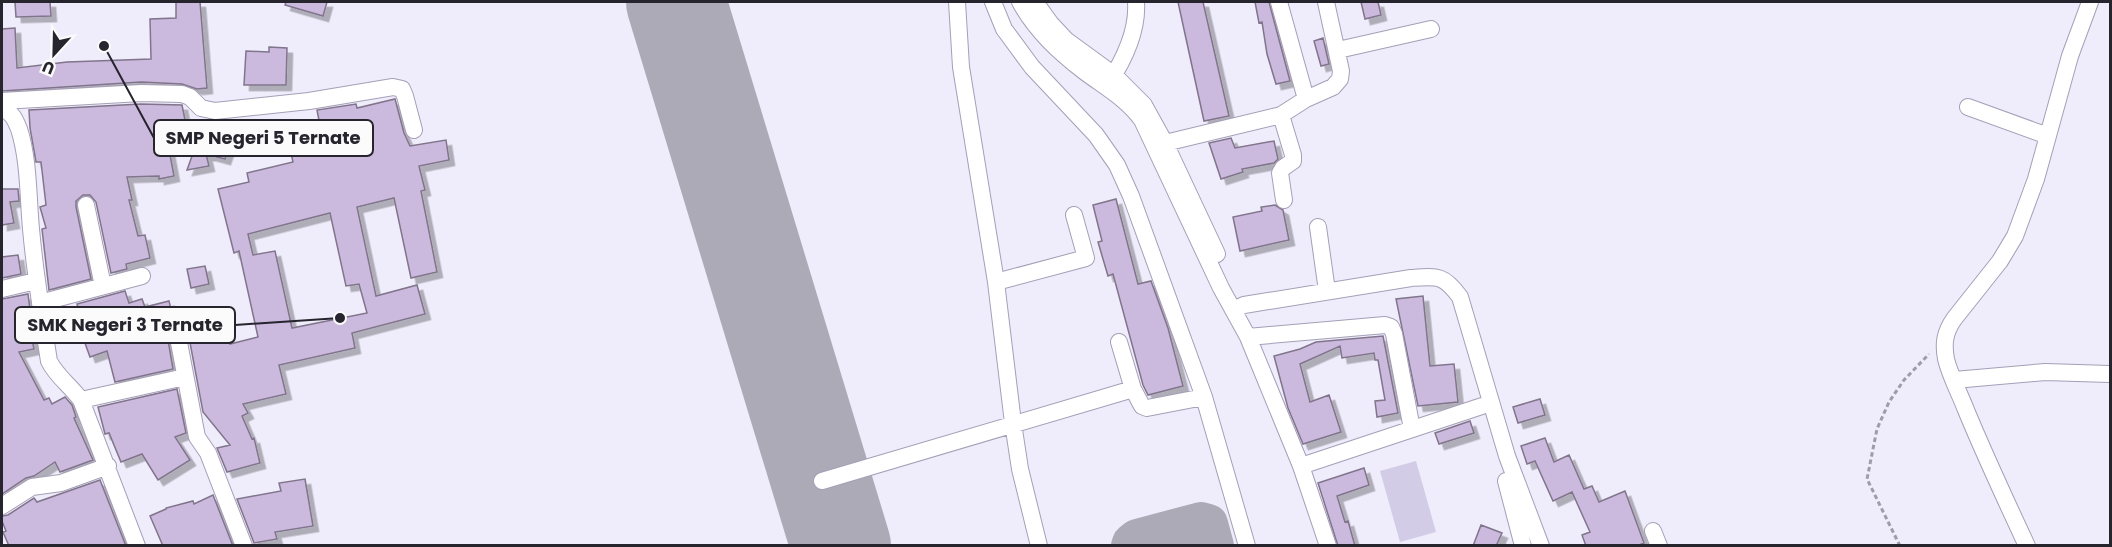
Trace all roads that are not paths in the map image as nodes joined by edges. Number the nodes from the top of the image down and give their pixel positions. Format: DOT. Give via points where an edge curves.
graph roads {
  1 [pos="957,2"];
  2 [pos="993,2"];
  3 [pos="1020,2"];
  4 [pos="1035,2"];
  5 [pos="1136,2"];
  6 [pos="1279,2"];
  7 [pos="1326,2"];
  8 [pos="2090,2"];
  9 [pos="1431,29"];
  10 [pos="1338,50"];
  11 [pos="1110,81"];
  12 [pos="1306,99"];
  13 [pos="2,101"];
  14 [pos="1968,107"];
  15 [pos="2,109"];
  16 [pos="1281,115"];
  17 [pos="414,130"];
  18 [pos="2048,136"];
  19 [pos="1165,143"];
  20 [pos="1284,200"];
  21 [pos="86,205"];
  22 [pos="1074,215"];
  23 [pos="1318,227"];
  24 [pos="142,276"];
  25 [pos="36,281"];
  26 [pos="996,282"];
  27 [pos="103,286"];
  28 [pos="2,289"];
  29 [pos="1327,291"];
  30 [pos="40,303"];
  31 [pos="1241,312"];
  32 [pos="177,332"];
  33 [pos="1248,337"];
  34 [pos="1119,342"];
  35 [pos="2110,374"];
  36 [pos="185,377"];
  37 [pos="1954,380"];
  38 [pos="1133,389"];
  39 [pos="1204,397"];
  40 [pos="81,400"];
  41 [pos="1482,406"];
  42 [pos="1013,423"];
  43 [pos="1413,429"];
  44 [pos="108,466"];
  45 [pos="1301,466"];
  46 [pos="822,481"];
  47 [pos="2,506"];
  48 [pos="137,546"];
  49 [pos="244,546"];
  50 [pos="1039,546"];
  51 [pos="1247,546"];
  52 [pos="1328,546"];
  53 [pos="1523,546"];
  54 [pos="1541,546"];
  55 [pos="2027,546"];
  1 -- 26 [label="street" via="961,67"];
  2 -- 39 [label="street" via="1005,29 1032,67 1096,135 1117,165"];
  3 -- 11 [label="street" via="1052,45"];
  4 -- 11 [label="street" via="1066,40"];
  5 -- 11 [label="street" via="1134,27"];
  6 -- 12 [label="street"];
  7 -- 10 [label="street"];
  8 -- 18 [label="street"];
  9 -- 10 [label="street"];
  10 -- 12 [label="street" via="1340,80"];
  11 -- 19 [label="street" via="1144,105"];
  11 -- 31 [label="street" via="1142,120"];
  12 -- 16 [label="street"];
  13 -- 17 [label="street" via="182,94 201,108 215,111 393,87 402,89"];
  14 -- 18 [label="street"];
  15 -- 25 [label="street" via="14,117 19,130"];
  16 -- 19 [label="street"];
  16 -- 20 [label="street" via="1293,155 1293,161 1280,173"];
  18 -- 37 [label="street" via="2015,236 1947,329 1946,360"];
  19 -- 31 [label="street"];
  21 -- 27 [label="street"];
  22 -- 26 [label="street" via="1086,258"];
  23 -- 29 [label="street"];
  24 -- 27 [label="street"];
  25 -- 28 [label="street"];
  25 -- 30 [label="street"];
  26 -- 42 [label="street"];
  27 -- 30 [label="street"];
  29 -- 31 [label="street"];
  29 -- 54 [label="street" via="1435,276 1450,283 1460,297 1507,456"];
  30 -- 40 [label="street" via="49,361"];
  31 -- 33 [label="street"];
  31 -- 41 [label="street" via="1430,285 1454,303"];
  32 -- 36 [label="street"];
  33 -- 43 [label="street" via="1391,327"];
  33 -- 45 [label="street"];
  34 -- 38 [label="street"];
  35 -- 37 [label="street" via="2045,372"];
  36 -- 40 [label="street"];
  36 -- 49 [label="street" via="197,437 208,453"];
  37 -- 55 [label="street"];
  38 -- 39 [label="street" via="1147,408"];
  38 -- 42 [label="street"];
  39 -- 51 [label="street"];
  40 -- 44 [label="street"];
  41 -- 43 [label="street"];
  41 -- 53 [label="street"];
  42 -- 46 [label="street"];
  42 -- 50 [label="street"];
  43 -- 45 [label="street"];
  44 -- 47 [label="street" via="61,483 32,487"];
  44 -- 48 [label="street"];
  45 -- 52 [label="street"];
}
